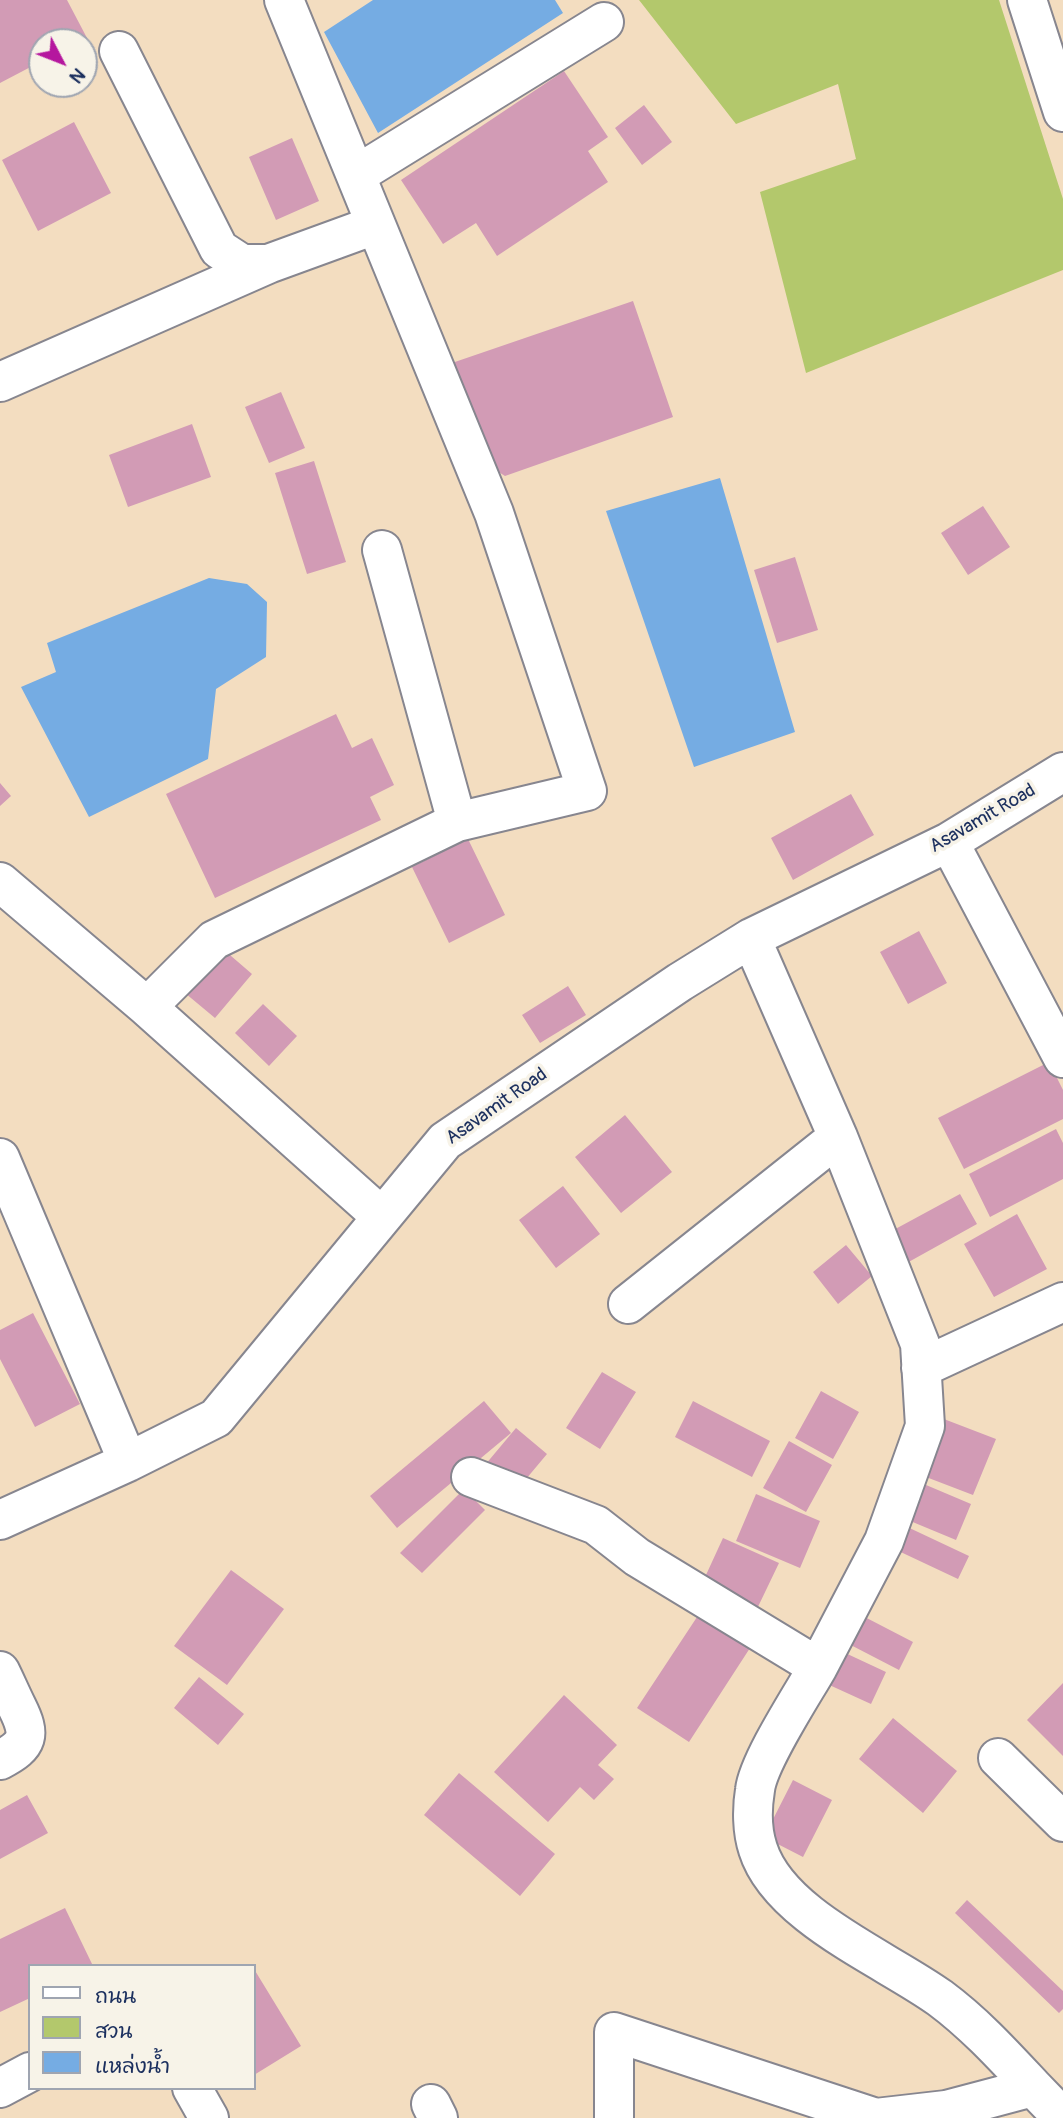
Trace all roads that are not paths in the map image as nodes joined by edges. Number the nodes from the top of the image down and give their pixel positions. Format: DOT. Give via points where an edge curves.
graph roads {
  1 [pos="284,0"];
  2 [pos="1027,0"];
  3 [pos="604,22"];
  4 [pos="119,51"];
  5 [pos="1063,112"];
  6 [pos="355,175"];
  7 [pos="376,225"];
  8 [pos="268,264"];
  9 [pos="0,383"];
  10 [pos="382,550"];
  11 [pos="1063,772"];
  12 [pos="457,822"];
  13 [pos="949,842"];
  14 [pos="0,882"];
  15 [pos="751,938"];
  16 [pos="147,1007"];
  17 [pos="1063,1058"];
  18 [pos="838,1137"];
  19 [pos="0,1158"];
  20 [pos="382,1217"];
  21 [pos="1063,1302"];
  22 [pos="628,1304"];
  23 [pos="922,1368"];
  24 [pos="128,1462"];
  25 [pos="471,1477"];
  26 [pos="0,1520"];
  27 [pos="818,1667"];
  28 [pos="0,1671"];
  29 [pos="998,1758"];
  30 [pos="0,1760"];
  31 [pos="1063,1822"];
  32 [pos="28,2073"];
  33 [pos="1033,2087"];
  34 [pos="0,2088"];
  35 [pos="193,2090"];
  36 [pos="10,2118"];
  37 [pos="209,2118"];
  38 [pos="614,2118"];
  39 [pos="876,2118"];
  40 [pos="1063,2118"];
  1 -- 6 [label="street"];
  2 -- 5 [label="street"];
  3 -- 6 [label="street"];
  4 -- 8 [label="street" via="219,249 242,264"];
  6 -- 7 [label="street"];
  7 -- 8 [label="street"];
  7 -- 12 [label="street" via="494,513 587,791"];
  8 -- 9 [label="street"];
  10 -- 12 [label="street"];
  11 -- 13 [label="street, Asavamit Road"];
  12 -- 16 [label="street" via="214,940"];
  13 -- 15 [label="street, Asavamit Road"];
  13 -- 17 [label="street"];
  14 -- 16 [label="street"];
  15 -- 18 [label="street"];
  15 -- 20 [label="street, Asavamit Road" via="444,1142"];
  16 -- 20 [label="street"];
  18 -- 22 [label="street"];
  18 -- 23 [label="street" via="920,1344"];
  19 -- 24 [label="street"];
  20 -- 24 [label="street, Asavamit Road" via="216,1418"];
  21 -- 23 [label="street"];
  23 -- 27 [label="street" via="925,1426 884,1541"];
  24 -- 26 [label="street, Asavamit Road"];
  25 -- 27 [label="street" via="596,1525 637,1557"];
  27 -- 33 [label="street" via="755,1787 753,1821 758,1850 796,1905 942,1999"];
  28 -- 30 [label="street" via="27,1735 21,1747"];
  29 -- 31 [label="street"];
  32 -- 34 [label="street"];
  33 -- 39 [label="street" via="946,2110"];
  33 -- 40 [label="street"];
  34 -- 36 [label="street"];
  35 -- 37 [label="street"];
  38 -- 39 [label="street" via="614,2032"];
}
